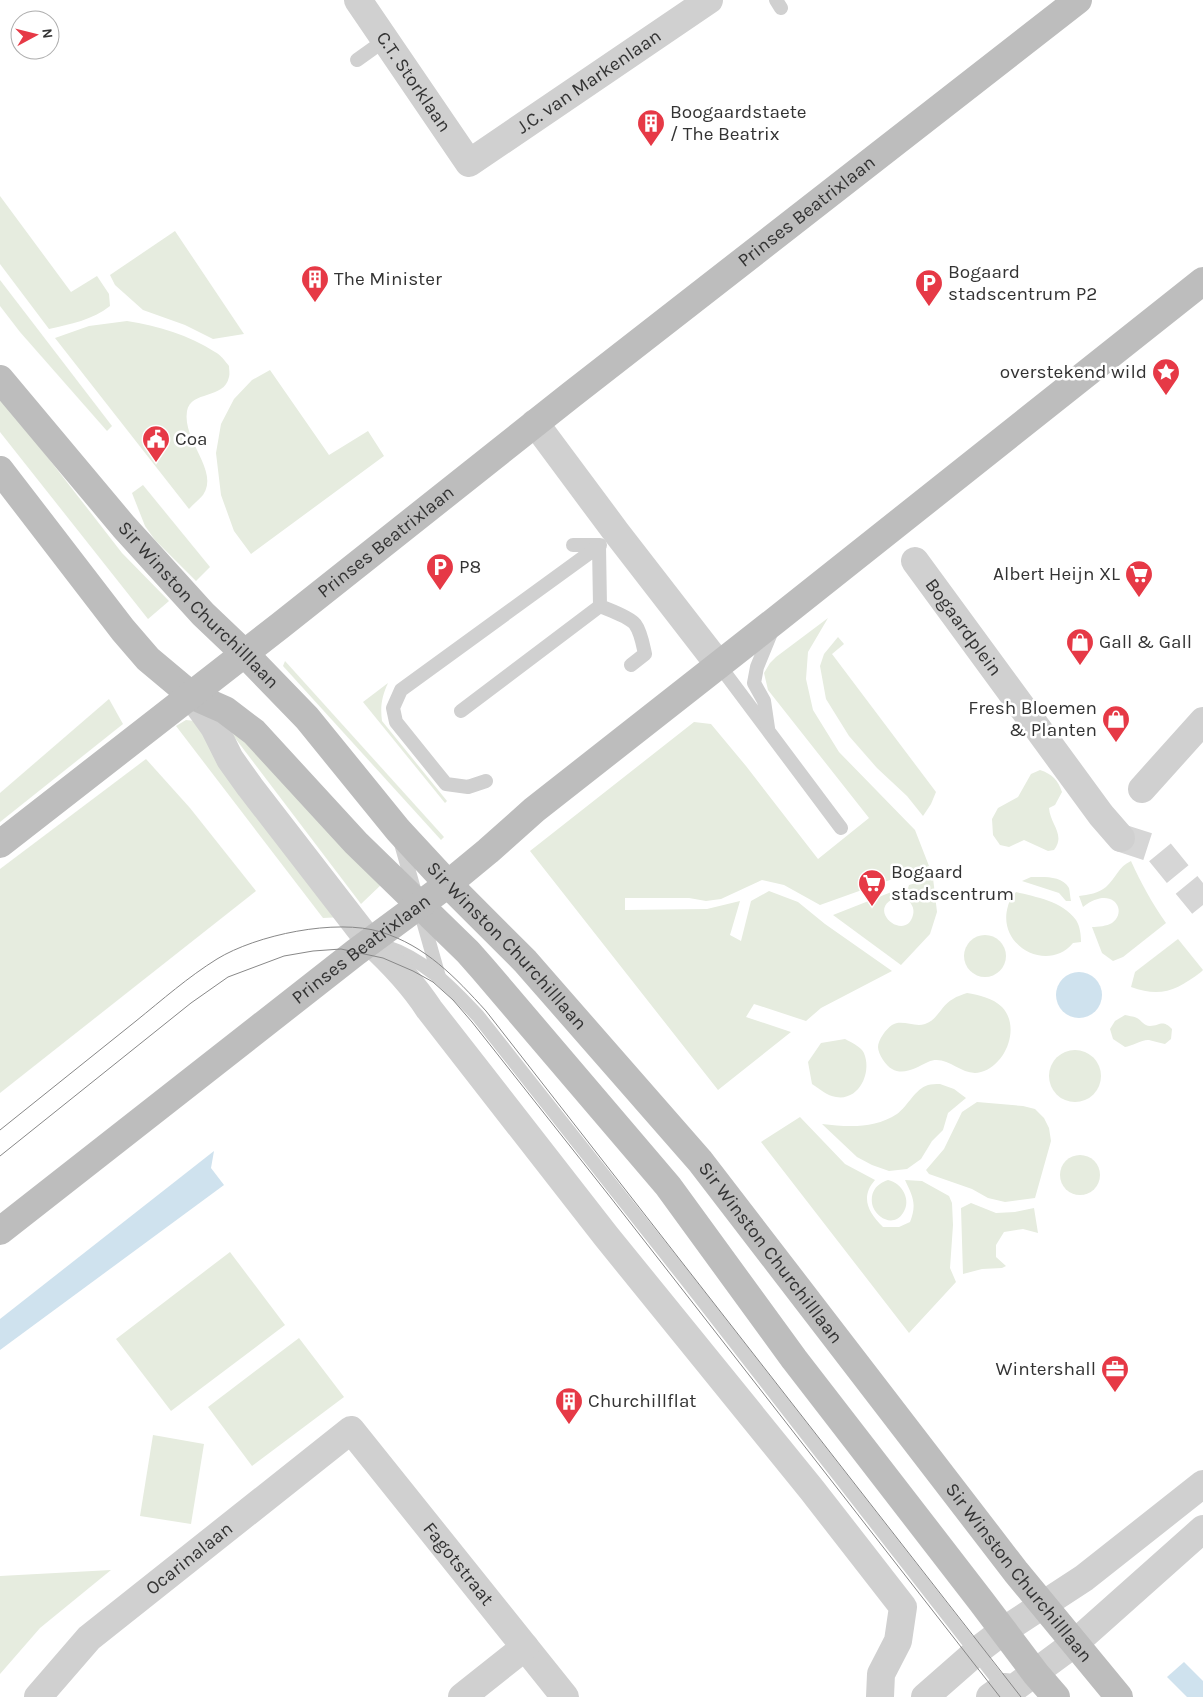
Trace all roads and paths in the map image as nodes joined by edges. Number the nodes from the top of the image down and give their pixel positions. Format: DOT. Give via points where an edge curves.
graph roads {
  1 [pos="358,0"];
  2 [pos="709,0"];
  3 [pos="1078,0"];
  4 [pos="385,40"];
  5 [pos="357,60"];
  6 [pos="469,163"];
  7 [pos="1203,281"];
  8 [pos="0,379"];
  9 [pos="535,423"];
  10 [pos="0,470"];
  11 [pos="607,539"];
  12 [pos="573,545"];
  13 [pos="915,561"];
  14 [pos="600,606"];
  15 [pos="776,620"];
  16 [pos="244,653"];
  17 [pos="631,665"];
  18 [pos="719,665"];
  19 [pos="191,695"];
  20 [pos="462,711"];
  21 [pos="1203,721"];
  22 [pos="769,732"];
  23 [pos="486,780"];
  24 [pos="1142,789"];
  25 [pos="841,828"];
  26 [pos="398,830"];
  27 [pos="1121,838"];
  28 [pos="0,844"];
  29 [pos="448,884"];
  30 [pos="419,905"];
  31 [pos="370,941"];
  32 [pos="439,977"];
  33 [pos="0,1231"];
  34 [pos="351,1430"];
  35 [pos="1203,1484"];
  36 [pos="1203,1529"];
  37 [pos="1043,1606"];
  38 [pos="1003,1631"];
  39 [pos="1075,1643"];
  40 [pos="525,1647"];
  41 [pos="976,1652"];
  42 [pos="1036,1674"];
  43 [pos="1002,1694"];
  44 [pos="38,1697"];
  45 [pos="462,1697"];
  46 [pos="565,1697"];
  47 [pos="880,1697"];
  48 [pos="925,1697"];
  49 [pos="1056,1697"];
  50 [pos="1119,1697"];
  1 -- 4 [label="street, C.T. Storklaan"];
  2 -- 6 [label="street, J.C. van Markenlaan"];
  3 -- 9 [label="street, Prinses Beatrixlaan"];
  4 -- 5 [label="lane"];
  4 -- 6 [label="street, C.T. Storklaan"];
  7 -- 15 [label="street, Prinses Beatrixlaan"];
  8 -- 16 [label="street, Sir Winston Churchilllaan" via="124,527 203,614"];
  9 -- 11 [label="street"];
  9 -- 16 [label="street, Prinses Beatrixlaan"];
  10 -- 19 [label="street, Sir Winston Churchilllaan" via="136,646"];
  11 -- 12 [label="lane"];
  11 -- 14 [label="lane"];
  11 -- 18 [label="street"];
  11 -- 23 [label="lane" via="401,690 393,708 396,722 446,784 468,787"];
  13 -- 27 [label="street, Bogaardplein" via="1101,816"];
  14 -- 17 [label="lane" via="634,624 645,654"];
  14 -- 20 [label="lane"];
  15 -- 18 [label="street, Prinses Beatrixlaan"];
  15 -- 22 [label="lane" via="754,683 764,701"];
  16 -- 19 [label="street, Prinses Beatrixlaan"];
  16 -- 26 [label="street, Sir Winston Churchilllaan" via="307,718"];
  18 -- 22 [label="lane"];
  18 -- 29 [label="street, Prinses Beatrixlaan" via="534,810"];
  19 -- 28 [label="street, Prinses Beatrixlaan"];
  19 -- 30 [label="street, Sir Winston Churchilllaan" via="225,710 254,732 356,843"];
  19 -- 31 [label="street, Sir Winston Churchilllaan" via="250,787"];
  21 -- 24 [label="street"];
  22 -- 25 [label="lane"];
  26 -- 29 [label="street, Sir Winston Churchilllaan"];
  26 -- 30 [label="lane, Sir Winston Churchilllaan"];
  29 -- 30 [label="street, Prinses Beatrixlaan"];
  29 -- 37 [label="street, Sir Winston Churchilllaan" via="525,961 700,1161"];
  30 -- 31 [label="street, Prinses Beatrixlaan"];
  30 -- 32 [label="lane, Sir Winston Churchilllaan"];
  30 -- 38 [label="street, Sir Winston Churchilllaan" via="468,952 668,1186 794,1359"];
  31 -- 32 [label="lane, Sir Winston Churchilllaan" via="410,956"];
  31 -- 33 [label="street, Prinses Beatrixlaan"];
  31 -- 47 [label="street, Sir Winston Churchilllaan" via="418,992 600,1228 903,1607 898,1641 881,1674"];
  32 -- 41 [label="lane, Sir Winston Churchilllaan" via="478,1016"];
  34 -- 40 [label="street, Fagotstraat"];
  34 -- 44 [label="street, Ocarinalaan" via="89,1638"];
  35 -- 37 [label="street" via="1101,1565"];
  36 -- 39 [label="street"];
  37 -- 38 [label="street"];
  37 -- 39 [label="street, Sir Winston Churchilllaan"];
  38 -- 41 [label="street"];
  38 -- 42 [label="street, Sir Winston Churchilllaan"];
  39 -- 42 [label="street"];
  39 -- 50 [label="street, Sir Winston Churchilllaan"];
  40 -- 45 [label="street"];
  40 -- 46 [label="street, Fagotstraat"];
  41 -- 43 [label="lane, Sir Winston Churchilllaan"];
  41 -- 48 [label="street"];
  42 -- 43 [label="street"];
  42 -- 49 [label="street, Sir Winston Churchilllaan"];
}
